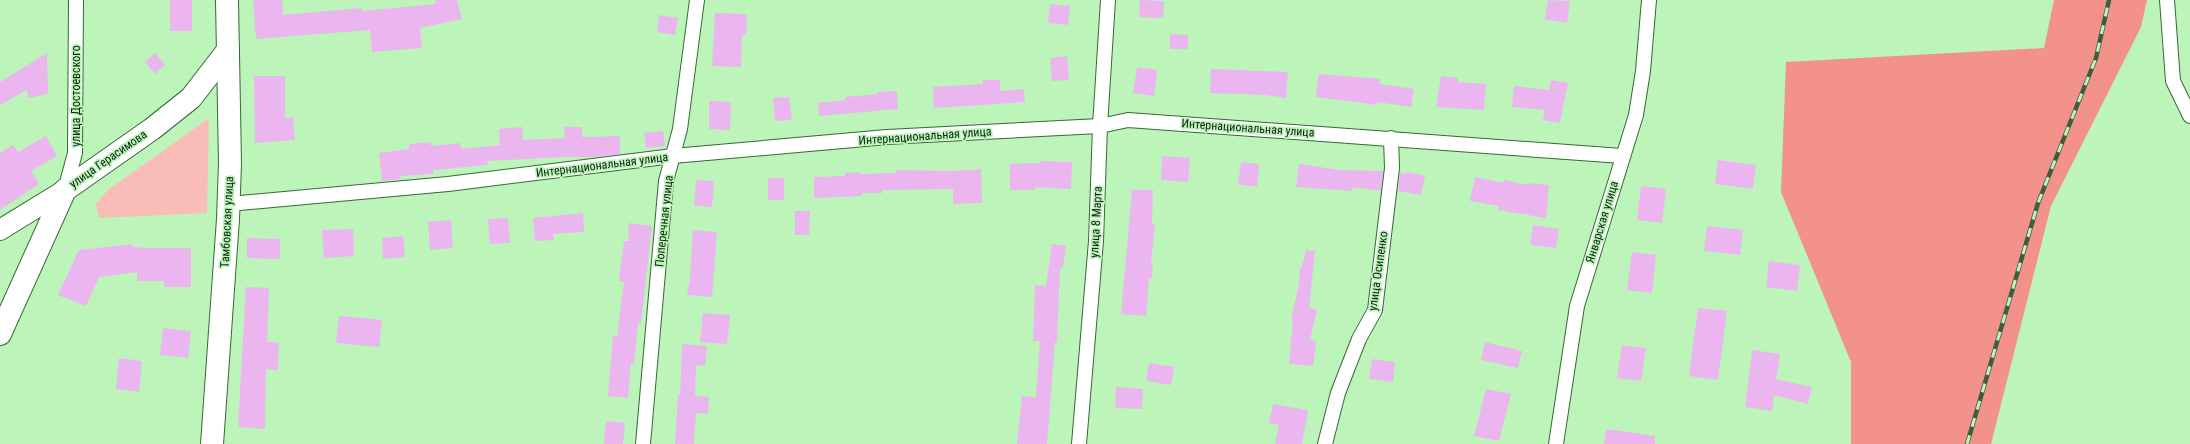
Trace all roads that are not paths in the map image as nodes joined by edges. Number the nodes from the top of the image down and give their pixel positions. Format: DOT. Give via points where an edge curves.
graph roads {
  1 [pos="76,0"];
  2 [pos="227,0"];
  3 [pos="697,0"];
  4 [pos="1108,0"];
  5 [pos="1649,0"];
  6 [pos="2167,0"];
  7 [pos="228,50"];
  8 [pos="2190,116"];
  9 [pos="1100,126"];
  10 [pos="1391,138"];
  11 [pos="673,156"];
  12 [pos="1622,156"];
  13 [pos="65,190"];
  14 [pos="229,204"];
  15 [pos="0,230"];
  16 [pos="0,334"];
  17 [pos="212,444"];
  18 [pos="643,444"];
  19 [pos="1079,444"];
  20 [pos="1325,444"];
  21 [pos="1556,444"];
  1 -- 13 [label="street, улица Достоевского" via="75,153"];
  2 -- 7 [label="main road, Тамбовская улица"];
  3 -- 11 [label="street, Поперечная улица" via="680,129"];
  4 -- 9 [label="street, улица 8 Марта"];
  5 -- 12 [label="street, Январская улица" via="1643,71 1636,115"];
  6 -- 8 [label="street" via="2173,81"];
  7 -- 13 [label="main road, улица Герасимова" via="191,98 152,129"];
  7 -- 14 [label="main road, Тамбовская улица"];
  9 -- 10 [label="street, Интернациональная улица" via="1128,120"];
  9 -- 11 [label="street, Интернациональная улица" via="887,137"];
  9 -- 19 [label="street, улица 8 Марта" via="1096,241"];
  10 -- 12 [label="street, Интернациональная улица"];
  10 -- 20 [label="street, улица Осипенко" via="1392,168 1375,310 1359,339 1338,393"];
  11 -- 14 [label="street, Интернациональная улица" via="448,184"];
  11 -- 18 [label="street, Поперечная улица" via="666,181"];
  12 -- 21 [label="street, Январская улица" via="1577,306"];
  13 -- 15 [label="main road"];
  13 -- 16 [label="main road, улица Герасимова"];
  14 -- 17 [label="main road, Тамбовская улица"];
}
